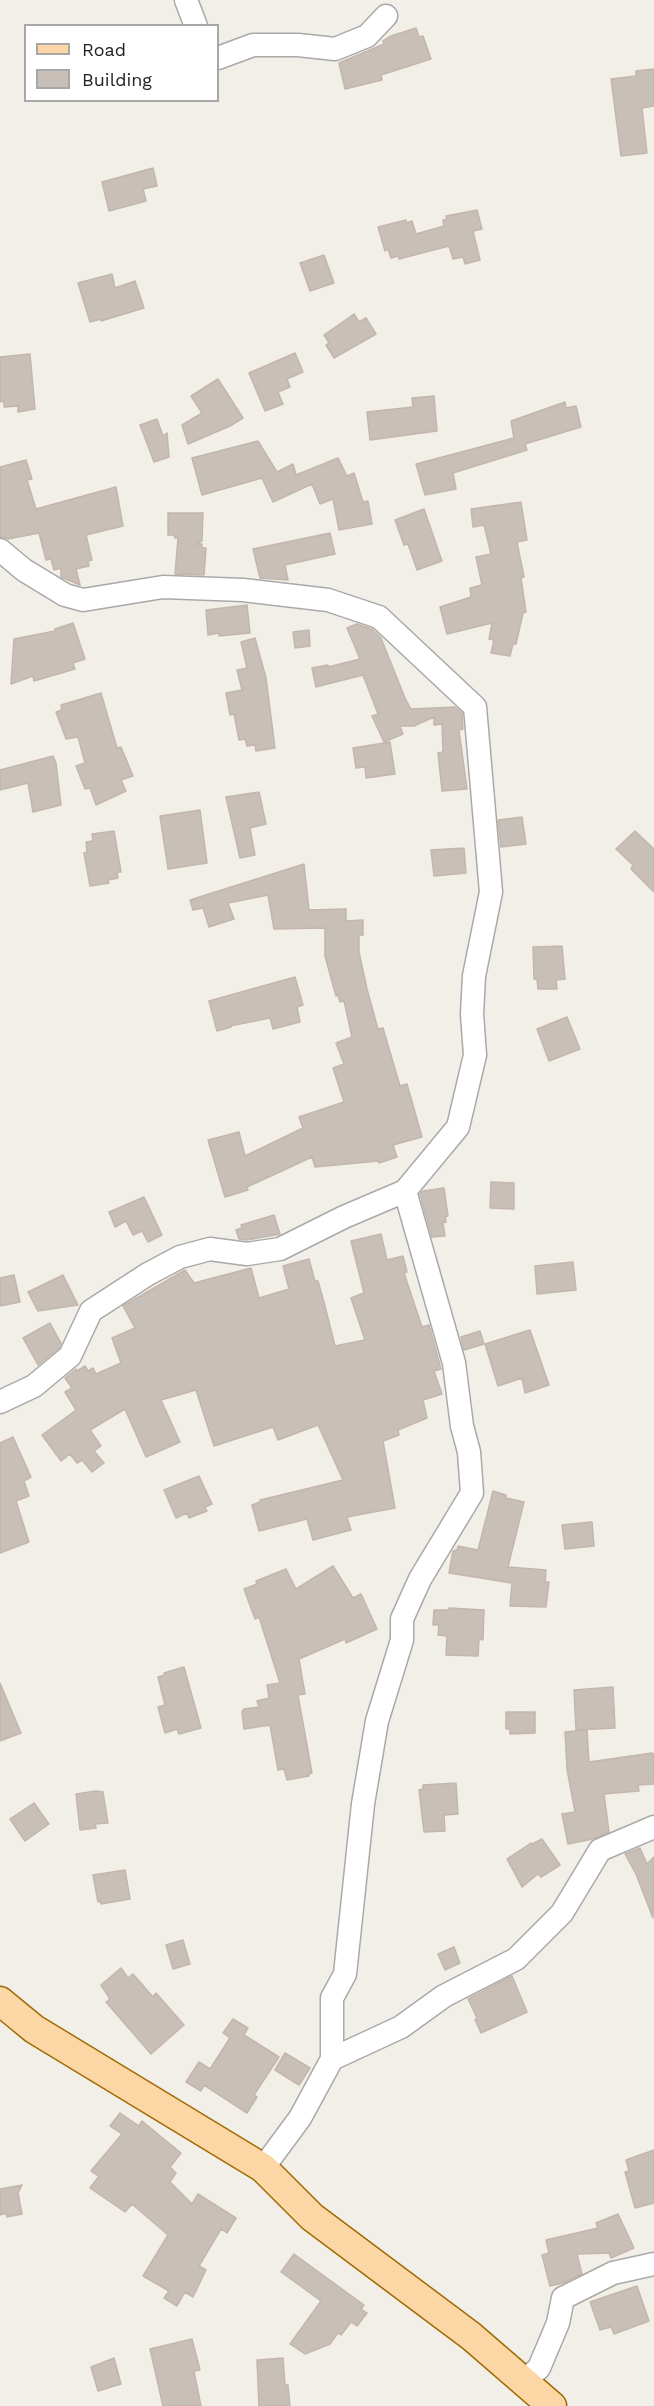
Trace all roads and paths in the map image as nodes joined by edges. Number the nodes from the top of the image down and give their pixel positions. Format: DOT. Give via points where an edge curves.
graph roads {
  1 [pos="186,0"];
  2 [pos="386,16"];
  3 [pos="195,24"];
  4 [pos="219,58"];
  5 [pos="0,550"];
  6 [pos="405,1191"];
  7 [pos="0,1402"];
  8 [pos="654,1827"];
  9 [pos="0,2001"];
  10 [pos="332,2059"];
  11 [pos="264,2168"];
  12 [pos="654,2264"];
  13 [pos="523,2382"];
  14 [pos="552,2406"];
  1 -- 3 [label="street"];
  2 -- 4 [label="street" via="367,36 335,49 253,45"];
  5 -- 6 [label="street" via="65,595 83,600 163,587 243,590 328,600 379,617 476,707 491,892 474,976 475,1055 458,1127"];
  6 -- 7 [label="street" via="280,1249 247,1254 210,1249 180,1257 147,1274 91,1311 70,1356 34,1386"];
  6 -- 10 [label="street" via="454,1363 472,1493 420,1579 402,1619 402,1640 377,1722 363,1804 345,1974 332,1998"];
  8 -- 10 [label="street" via="600,1850 562,1913 516,1959 444,1996 401,2027"];
  9 -- 11 [label="main road" via="34,2029"];
  10 -- 11 [label="street" via="300,2118"];
  11 -- 13 [label="main road" via="312,2217 471,2336"];
  12 -- 13 [label="street" via="613,2273 563,2298 558,2323 539,2368"];
  13 -- 14 [label="main road"];
}
